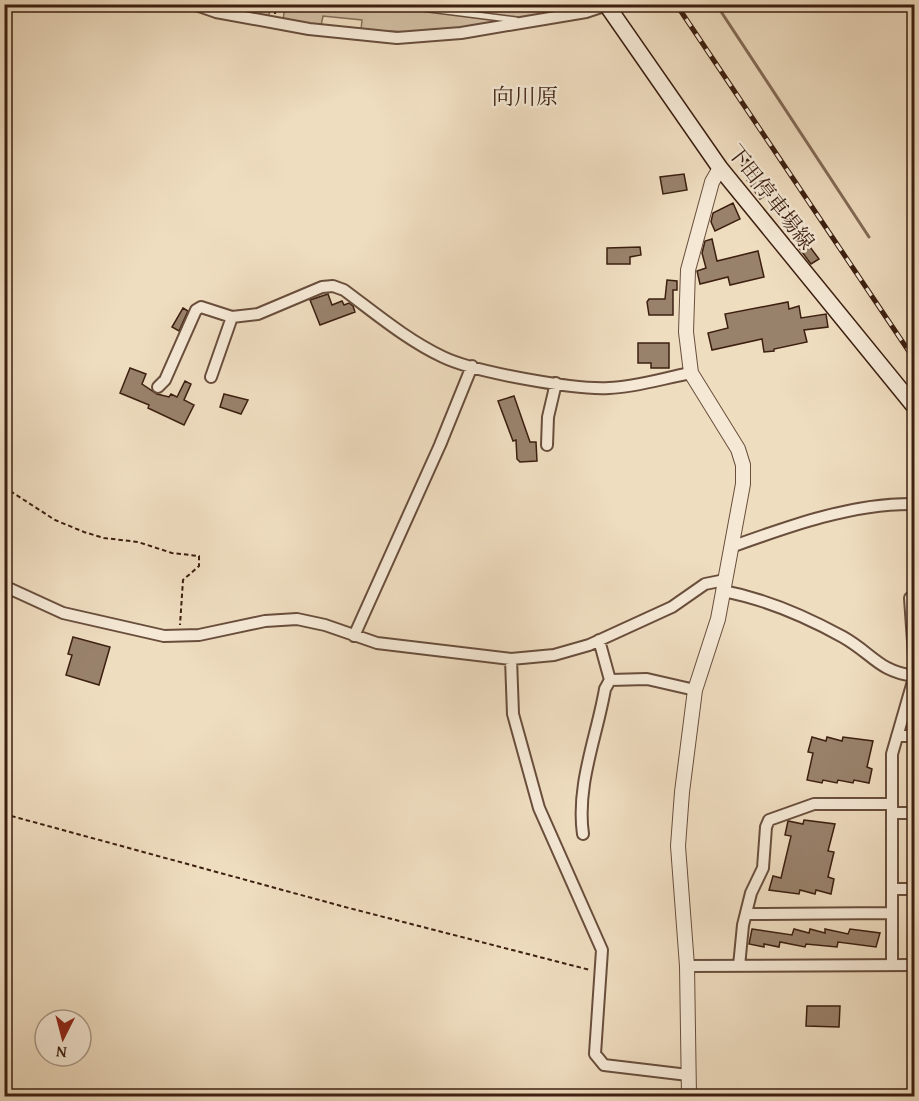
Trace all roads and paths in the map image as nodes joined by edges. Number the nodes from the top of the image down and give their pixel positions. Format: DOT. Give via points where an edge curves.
graph roads {
  1 [pos="193,4"];
  2 [pos="390,4"];
  3 [pos="608,5"];
  4 [pos="429,8"];
  5 [pos="530,22"];
  6 [pos="720,168"];
  7 [pos="232,317"];
  8 [pos="472,366"];
  9 [pos="691,373"];
  10 [pos="211,377"];
  11 [pos="556,383"];
  12 [pos="158,387"];
  13 [pos="915,406"];
  14 [pos="547,445"];
  15 [pos="4,487"];
  16 [pos="915,504"];
  17 [pos="731,547"];
  18 [pos="724,585"];
  19 [pos="4,586"];
  20 [pos="915,598"];
  21 [pos="180,636"];
  22 [pos="354,636"];
  23 [pos="599,640"];
  24 [pos="915,656"];
  25 [pos="512,658"];
  26 [pos="915,677"];
  27 [pos="610,680"];
  28 [pos="695,690"];
  29 [pos="897,736"];
  30 [pos="915,736"];
  31 [pos="892,808"];
  32 [pos="915,813"];
  33 [pos="4,814"];
  34 [pos="583,834"];
  35 [pos="892,889"];
  36 [pos="915,889"];
  37 [pos="892,913"];
  38 [pos="746,914"];
  39 [pos="892,965"];
  40 [pos="915,965"];
  41 [pos="687,966"];
  42 [pos="739,966"];
  43 [pos="601,973"];
  44 [pos="688,1075"];
  45 [pos="689,1096"];
  1 -- 5 [label="street" via="309,29 397,38"];
  2 -- 4 [label="lane"];
  3 -- 5 [label="street"];
  3 -- 6 [label="main road, 下田停車場線"];
  4 -- 5 [label="lane"];
  6 -- 9 [label="street" via="712,182 687,270 686,332"];
  6 -- 13 [label="main road, 下田停車場線"];
  7 -- 8 [label="street" via="258,314 322,286 333,286 428,349"];
  7 -- 10 [label="street"];
  7 -- 12 [label="street" via="201,307 196,310 165,380"];
  8 -- 11 [label="street"];
  8 -- 22 [label="street"];
  9 -- 11 [label="street" via="611,388"];
  9 -- 17 [label="street" via="728,432 743,465"];
  11 -- 14 [label="street" via="548,417"];
  15 -- 21 [label="path" via="56,520 84,532 199,556 199,566 188,574 181,587"];
  16 -- 17 [label="street" via="845,513"];
  17 -- 18 [label="street"];
  18 -- 23 [label="street" via="705,584 672,607"];
  18 -- 26 [label="street" via="804,616 856,645 887,670"];
  18 -- 28 [label="street" via="718,619"];
  19 -- 21 [label="street" via="63,612 164,636"];
  20 -- 24 [label="street" via="910,598"];
  21 -- 22 [label="street" via="281,619 312,621"];
  22 -- 25 [label="street" via="384,644"];
  23 -- 25 [label="street" via="554,655"];
  23 -- 27 [label="street"];
  25 -- 43 [label="street" via="513,714 531,781 556,849 602,950"];
  26 -- 29 [label="street"];
  27 -- 28 [label="street" via="647,679"];
  27 -- 34 [label="street" via="587,761"];
  28 -- 41 [label="street" via="678,846"];
  29 -- 30 [label="street"];
  29 -- 31 [label="street" via="892,754"];
  31 -- 32 [label="street"];
  31 -- 35 [label="street"];
  31 -- 38 [label="street" via="814,804 769,820 763,868"];
  33 -- 43 [label="path"];
  35 -- 36 [label="street"];
  35 -- 37 [label="street"];
  37 -- 38 [label="street"];
  37 -- 39 [label="street"];
  38 -- 42 [label="street"];
  39 -- 40 [label="street"];
  39 -- 42 [label="street"];
  41 -- 42 [label="street"];
  41 -- 44 [label="street"];
  43 -- 44 [label="street" via="595,1054 604,1065"];
  44 -- 45 [label="street"];
}
